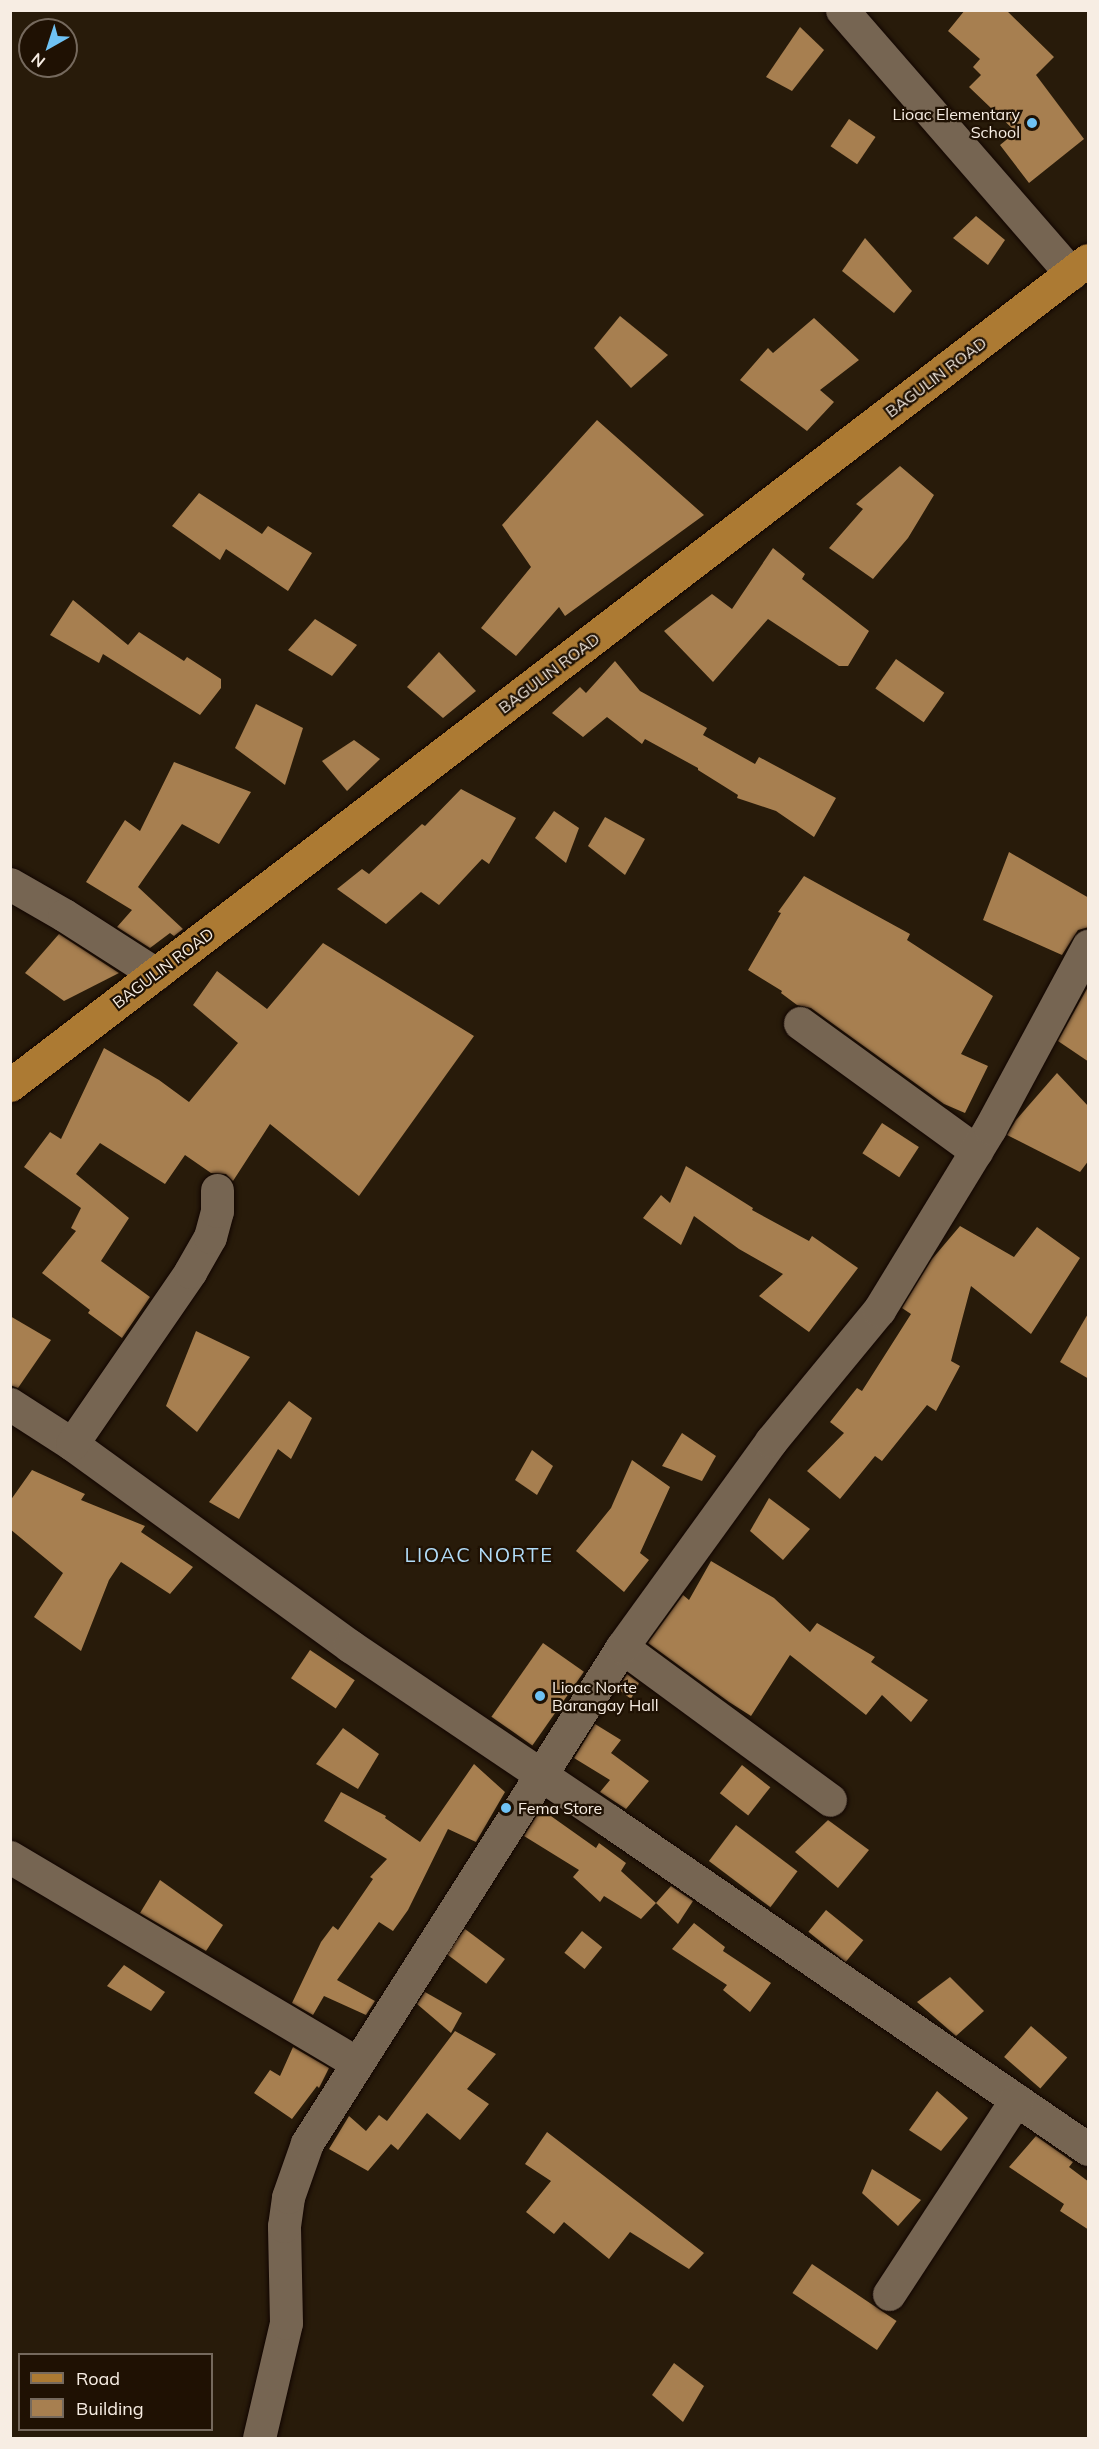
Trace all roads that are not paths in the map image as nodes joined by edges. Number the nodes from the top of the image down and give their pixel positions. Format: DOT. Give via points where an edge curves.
graph roads {
  1 [pos="842,10"];
  2 [pos="1080,267"];
  3 [pos="10,884"];
  4 [pos="1089,946"];
  5 [pos="156,974"];
  6 [pos="800,1023"];
  7 [pos="10,1085"];
  8 [pos="976,1151"];
  9 [pos="217,1190"];
  10 [pos="10,1404"];
  11 [pos="72,1444"];
  12 [pos="622,1647"];
  13 [pos="541,1776"];
  14 [pos="830,1800"];
  15 [pos="10,1857"];
  16 [pos="357,2063"];
  17 [pos="1016,2100"];
  18 [pos="1089,2149"];
  19 [pos="889,2294"];
  20 [pos="259,2439"];
  1 -- 2 [label="street"];
  2 -- 5 [label="main road, BAGULIN ROAD"];
  3 -- 5 [label="street"];
  4 -- 8 [label="street"];
  5 -- 7 [label="main road, BAGULIN ROAD"];
  6 -- 8 [label="street"];
  8 -- 12 [label="street" via="879,1310 771,1441"];
  9 -- 11 [label="street" via="217,1211 210,1237"];
  10 -- 11 [label="street"];
  11 -- 13 [label="street" via="350,1646"];
  12 -- 13 [label="street"];
  12 -- 14 [label="street"];
  13 -- 16 [label="street"];
  13 -- 17 [label="street"];
  15 -- 16 [label="street"];
  16 -- 20 [label="street" via="307,2143 294,2173 284,2226 286,2323"];
  17 -- 18 [label="street"];
  17 -- 19 [label="street"];
}
